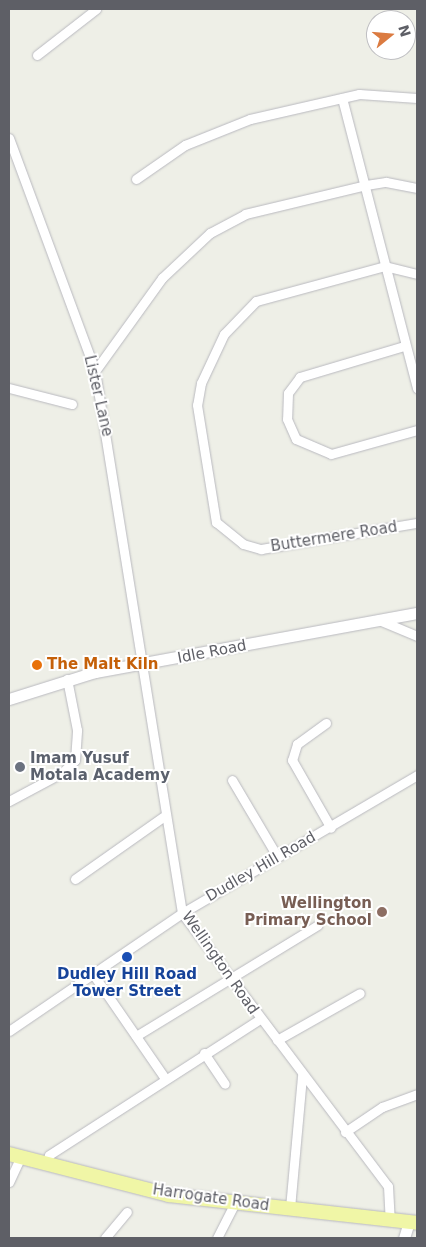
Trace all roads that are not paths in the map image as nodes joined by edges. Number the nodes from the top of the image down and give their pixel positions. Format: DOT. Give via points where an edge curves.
graph roads {
  1 [pos="96,9"];
  2 [pos="37,55"];
  3 [pos="342,98"];
  4 [pos="417,98"];
  5 [pos="9,138"];
  6 [pos="136,179"];
  7 [pos="366,185"];
  8 [pos="417,188"];
  9 [pos="386,266"];
  10 [pos="417,274"];
  11 [pos="404,346"];
  12 [pos="94,371"];
  13 [pos="417,387"];
  14 [pos="9,388"];
  15 [pos="72,404"];
  16 [pos="417,430"];
  17 [pos="417,523"];
  18 [pos="417,613"];
  19 [pos="379,620"];
  20 [pos="417,636"];
  21 [pos="145,665"];
  22 [pos="67,679"];
  23 [pos="9,699"];
  24 [pos="326,723"];
  25 [pos="417,775"];
  26 [pos="232,780"];
  27 [pos="9,801"];
  28 [pos="163,817"];
  29 [pos="331,828"];
  30 [pos="278,856"];
  31 [pos="75,879"];
  32 [pos="182,913"];
  33 [pos="318,925"];
  34 [pos="93,974"];
  35 [pos="230,976"];
  36 [pos="360,993"];
  37 [pos="260,1019"];
  38 [pos="9,1031"];
  39 [pos="136,1036"];
  40 [pos="277,1040"];
  41 [pos="204,1053"];
  42 [pos="302,1075"];
  43 [pos="164,1077"];
  44 [pos="225,1084"];
  45 [pos="417,1094"];
  46 [pos="345,1132"];
  47 [pos="15,1156"];
  48 [pos="46,1165"];
  49 [pos="9,1182"];
  50 [pos="234,1204"];
  51 [pos="290,1208"];
  52 [pos="127,1212"];
  53 [pos="390,1220"];
  54 [pos="413,1223"];
  55 [pos="105,1238"];
  56 [pos="218,1238"];
  57 [pos="404,1238"];
  1 -- 2 [label="street"];
  3 -- 4 [label="street" via="384,94"];
  3 -- 6 [label="street" via="215,130"];
  3 -- 7 [label="street"];
  5 -- 12 [label="street, Lister Lane"];
  7 -- 8 [label="street" via="386,182"];
  7 -- 9 [label="street"];
  7 -- 12 [label="street" via="245,214 210,233 162,278"];
  9 -- 10 [label="street"];
  9 -- 11 [label="street"];
  9 -- 17 [label="street, Buttermere Road" via="256,301 224,334 201,383 197,406 216,522 242,544 261,549"];
  11 -- 13 [label="street"];
  11 -- 16 [label="street" via="300,377 288,393 287,419 296,440 331,454"];
  12 -- 21 [label="street, Lister Lane"];
  14 -- 15 [label="street"];
  18 -- 19 [label="street, Idle Road"];
  19 -- 20 [label="street"];
  19 -- 21 [label="street, Idle Road"];
  21 -- 22 [label="street, Idle Road"];
  21 -- 28 [label="street, Wellington Road"];
  22 -- 23 [label="street, Idle Road"];
  22 -- 27 [label="street" via="77,730 75,760 63,772"];
  24 -- 29 [label="street" via="297,744 292,760"];
  25 -- 29 [label="street, Dudley Hill Road"];
  26 -- 30 [label="street"];
  28 -- 31 [label="street"];
  28 -- 32 [label="street, Wellington Road"];
  29 -- 30 [label="street, Dudley Hill Road"];
  30 -- 32 [label="street, Dudley Hill Road"];
  32 -- 34 [label="street, Dudley Hill Road"];
  32 -- 35 [label="street, Wellington Road"];
  33 -- 35 [label="street"];
  34 -- 38 [label="street, Dudley Hill Road"];
  34 -- 39 [label="street"];
  35 -- 37 [label="street, Wellington Road"];
  35 -- 39 [label="street"];
  36 -- 40 [label="street"];
  37 -- 40 [label="street, Wellington Road"];
  37 -- 41 [label="street"];
  39 -- 43 [label="street"];
  40 -- 42 [label="street, Wellington Road"];
  41 -- 43 [label="street"];
  41 -- 44 [label="street"];
  42 -- 46 [label="street, Wellington Road"];
  42 -- 51 [label="street"];
  43 -- 48 [label="street" via="49,1155"];
  45 -- 46 [label="street" via="382,1107"];
  46 -- 53 [label="street, Wellington Road" via="388,1186"];
  47 -- 48 [label="highway, Harrogate Road"];
  47 -- 49 [label="street"];
  48 -- 50 [label="highway, Harrogate Road" via="169,1195"];
  50 -- 51 [label="highway, Harrogate Road"];
  50 -- 56 [label="street"];
  51 -- 53 [label="highway, Harrogate Road"];
  52 -- 55 [label="street"];
  53 -- 54 [label="highway, Harrogate Road"];
  54 -- 57 [label="street"];
}
